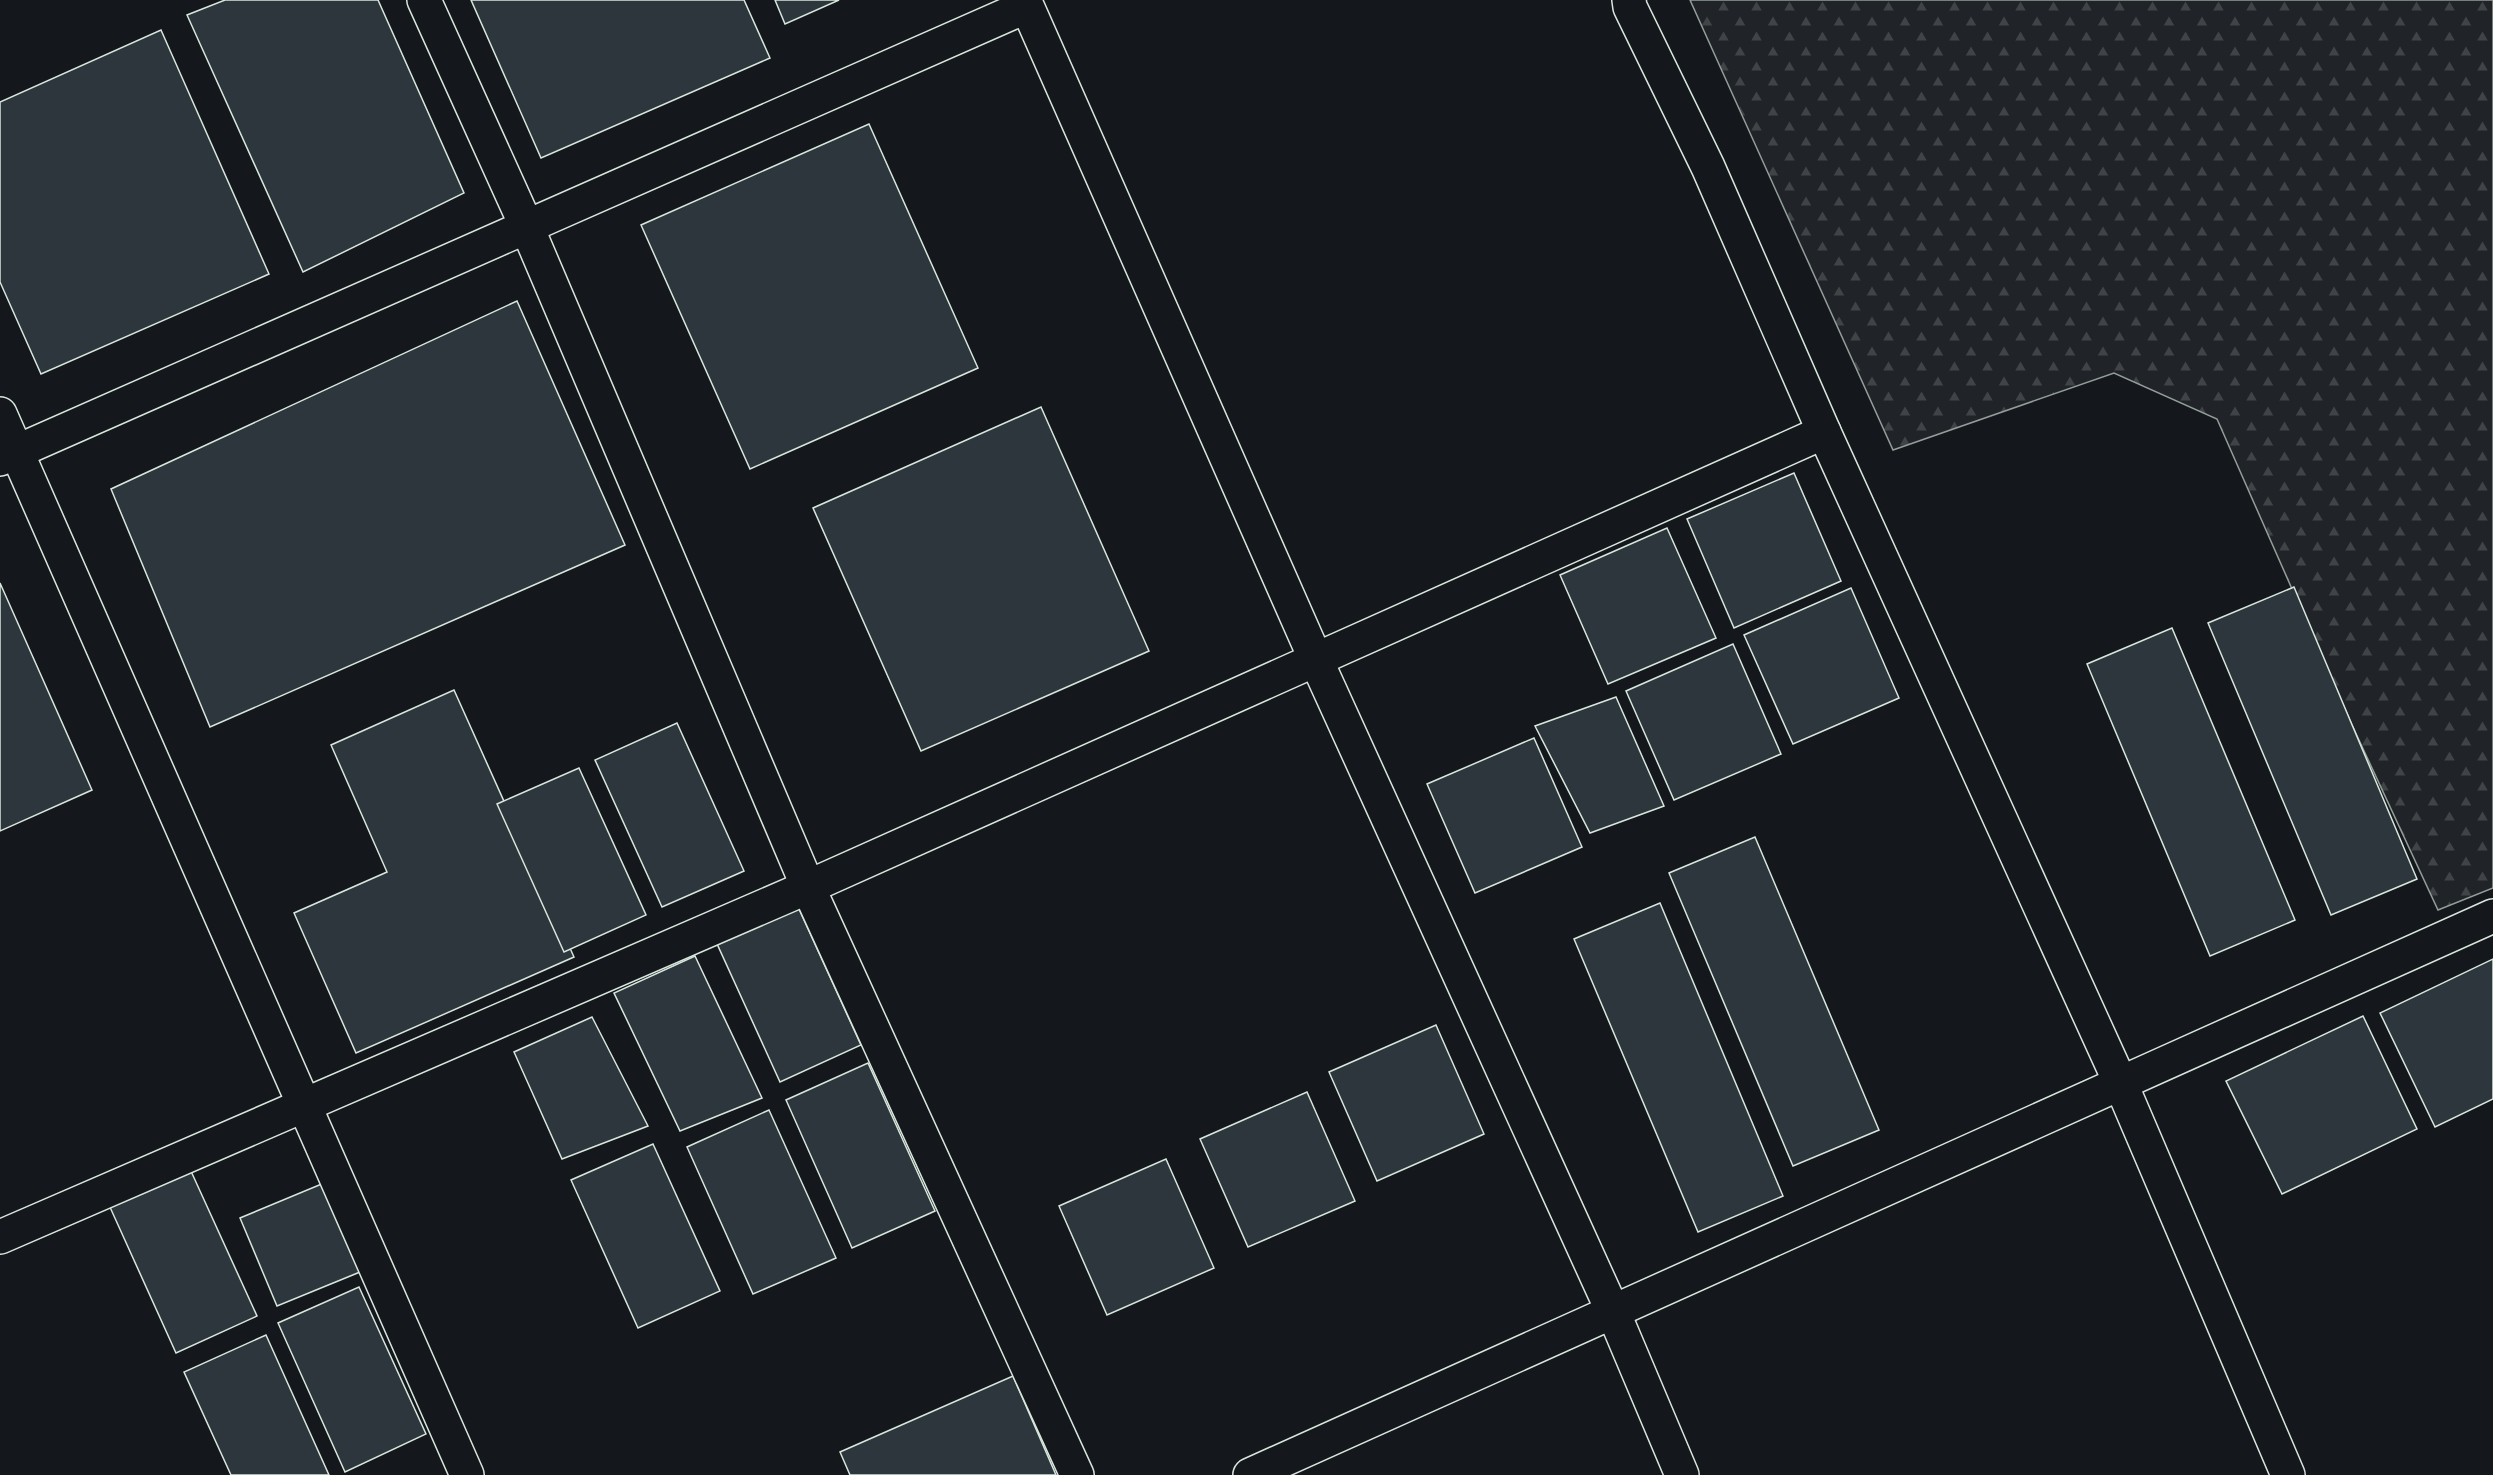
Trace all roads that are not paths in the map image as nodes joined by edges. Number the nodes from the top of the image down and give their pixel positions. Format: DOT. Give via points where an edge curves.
graph roads {
  1 [pos="424,0"];
  2 [pos="1629,0"];
  3 [pos="526,225"];
  4 [pos="0,414"];
  5 [pos="1824,432"];
  6 [pos="8,456"];
  7 [pos="1316,660"];
  8 [pos="808,886"];
  9 [pos="2493,916"];
  10 [pos="2120,1082"];
  11 [pos="304,1105"];
  12 [pos="0,1237"];
  13 [pos="1614,1314"];
  14 [pos="467,1475"];
  15 [pos="1077,1475"];
  16 [pos="1250,1475"];
  17 [pos="1682,1475"];
  18 [pos="2289,1475"];
  1 -- 3 [label="street"];
  2 -- 5 [label="street" via="1708,167"];
  3 -- 6 [label="street"];
  3 -- 7 [label="street" via="1027,6"];
  3 -- 8 [label="street"];
  4 -- 6 [label="street"];
  5 -- 7 [label="street"];
  5 -- 10 [label="street"];
  6 -- 11 [label="street"];
  7 -- 8 [label="street"];
  7 -- 13 [label="street"];
  8 -- 11 [label="street"];
  8 -- 15 [label="street"];
  9 -- 10 [label="street"];
  10 -- 13 [label="street"];
  10 -- 18 [label="street"];
  11 -- 12 [label="street"];
  11 -- 14 [label="street"];
  13 -- 16 [label="street"];
  13 -- 17 [label="street"];
}
